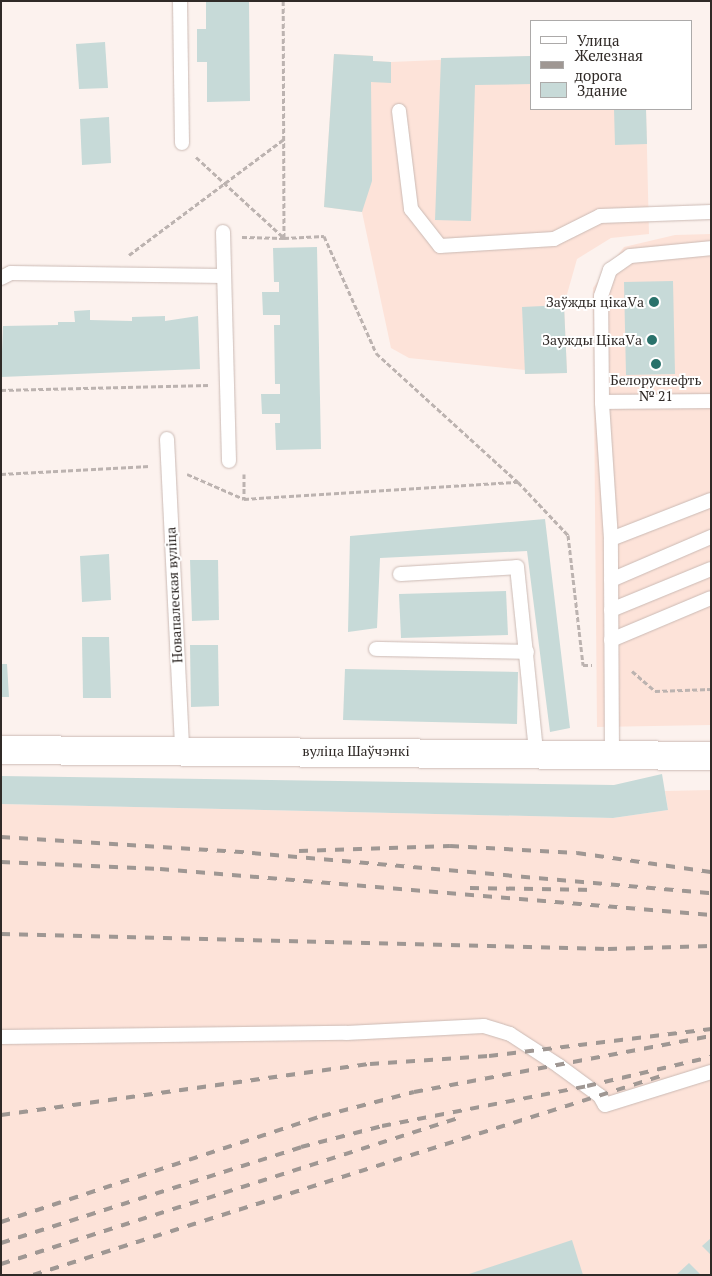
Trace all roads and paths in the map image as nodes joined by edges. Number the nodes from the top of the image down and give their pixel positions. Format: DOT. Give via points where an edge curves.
graph roads {
  1 [pos="180,1"];
  2 [pos="283,1"];
  3 [pos="399,111"];
  4 [pos="285,139"];
  5 [pos="182,143"];
  6 [pos="225,183"];
  7 [pos="711,212"];
  8 [pos="222,232"];
  9 [pos="284,238"];
  10 [pos="711,248"];
  11 [pos="102,275"];
  12 [pos="224,276"];
  13 [pos="1,278"];
  14 [pos="210,376"];
  15 [pos="1,390"];
  16 [pos="711,401"];
  17 [pos="602,402"];
  18 [pos="167,439"];
  19 [pos="229,460"];
  20 [pos="168,466"];
  21 [pos="1,474"];
  22 [pos="518,482"];
  23 [pos="711,500"];
  24 [pos="711,537"];
  25 [pos="611,539"];
  26 [pos="711,569"];
  27 [pos="400,574"];
  28 [pos="611,580"];
  29 [pos="711,598"];
  30 [pos="611,610"];
  31 [pos="611,640"];
  32 [pos="376,648"];
  33 [pos="527,652"];
  34 [pos="611,666"];
  35 [pos="711,689"];
  36 [pos="1,750"];
  37 [pos="182,750"];
  38 [pos="536,752"];
  39 [pos="612,756"];
  40 [pos="711,756"];
  41 [pos="1,1037"];
  42 [pos="711,1072"];
  1 -- 5 [label="lane"];
  2 -- 4 [label="path"];
  3 -- 7 [label="lane" via="410,209 440,246 554,239 600,216"];
  4 -- 6 [label="path"];
  4 -- 9 [label="path"];
  5 -- 6 [label="path"];
  6 -- 9 [label="path"];
  6 -- 11 [label="path"];
  8 -- 12 [label="lane"];
  9 -- 22 [label="path" via="324,236 376,353"];
  10 -- 17 [label="lane" via="630,256 610,270 601,296"];
  11 -- 12 [label="lane"];
  11 -- 13 [label="lane" via="11,273"];
  12 -- 19 [label="lane"];
  14 -- 15 [label="path" via="210,385"];
  16 -- 17 [label="lane"];
  17 -- 25 [label="lane"];
  18 -- 20 [label="lane, Новапалеская вуліца"];
  20 -- 21 [label="path"];
  20 -- 22 [label="path" via="244,499"];
  20 -- 37 [label="lane, Новапалеская вуліца"];
  22 -- 34 [label="path" via="568,535 584,665"];
  23 -- 25 [label="lane"];
  24 -- 28 [label="lane"];
  25 -- 28 [label="lane"];
  26 -- 30 [label="lane"];
  27 -- 33 [label="lane" via="517,567"];
  28 -- 30 [label="lane"];
  29 -- 31 [label="lane"];
  30 -- 31 [label="lane"];
  31 -- 34 [label="lane"];
  32 -- 33 [label="lane"];
  33 -- 38 [label="lane"];
  34 -- 35 [label="path" via="627,666 655,691"];
  34 -- 39 [label="lane"];
  36 -- 37 [label="street, вуліца Шаўчэнкі"];
  37 -- 38 [label="street, вуліца Шаўчэнкі"];
  38 -- 39 [label="street, вуліца Шаўчэнкі"];
  39 -- 40 [label="street, вуліца Шаўчэнкі"];
  41 -- 42 [label="lane" via="346,1033 484,1026 510,1034 559,1066 600,1096 604,1105"];
}
